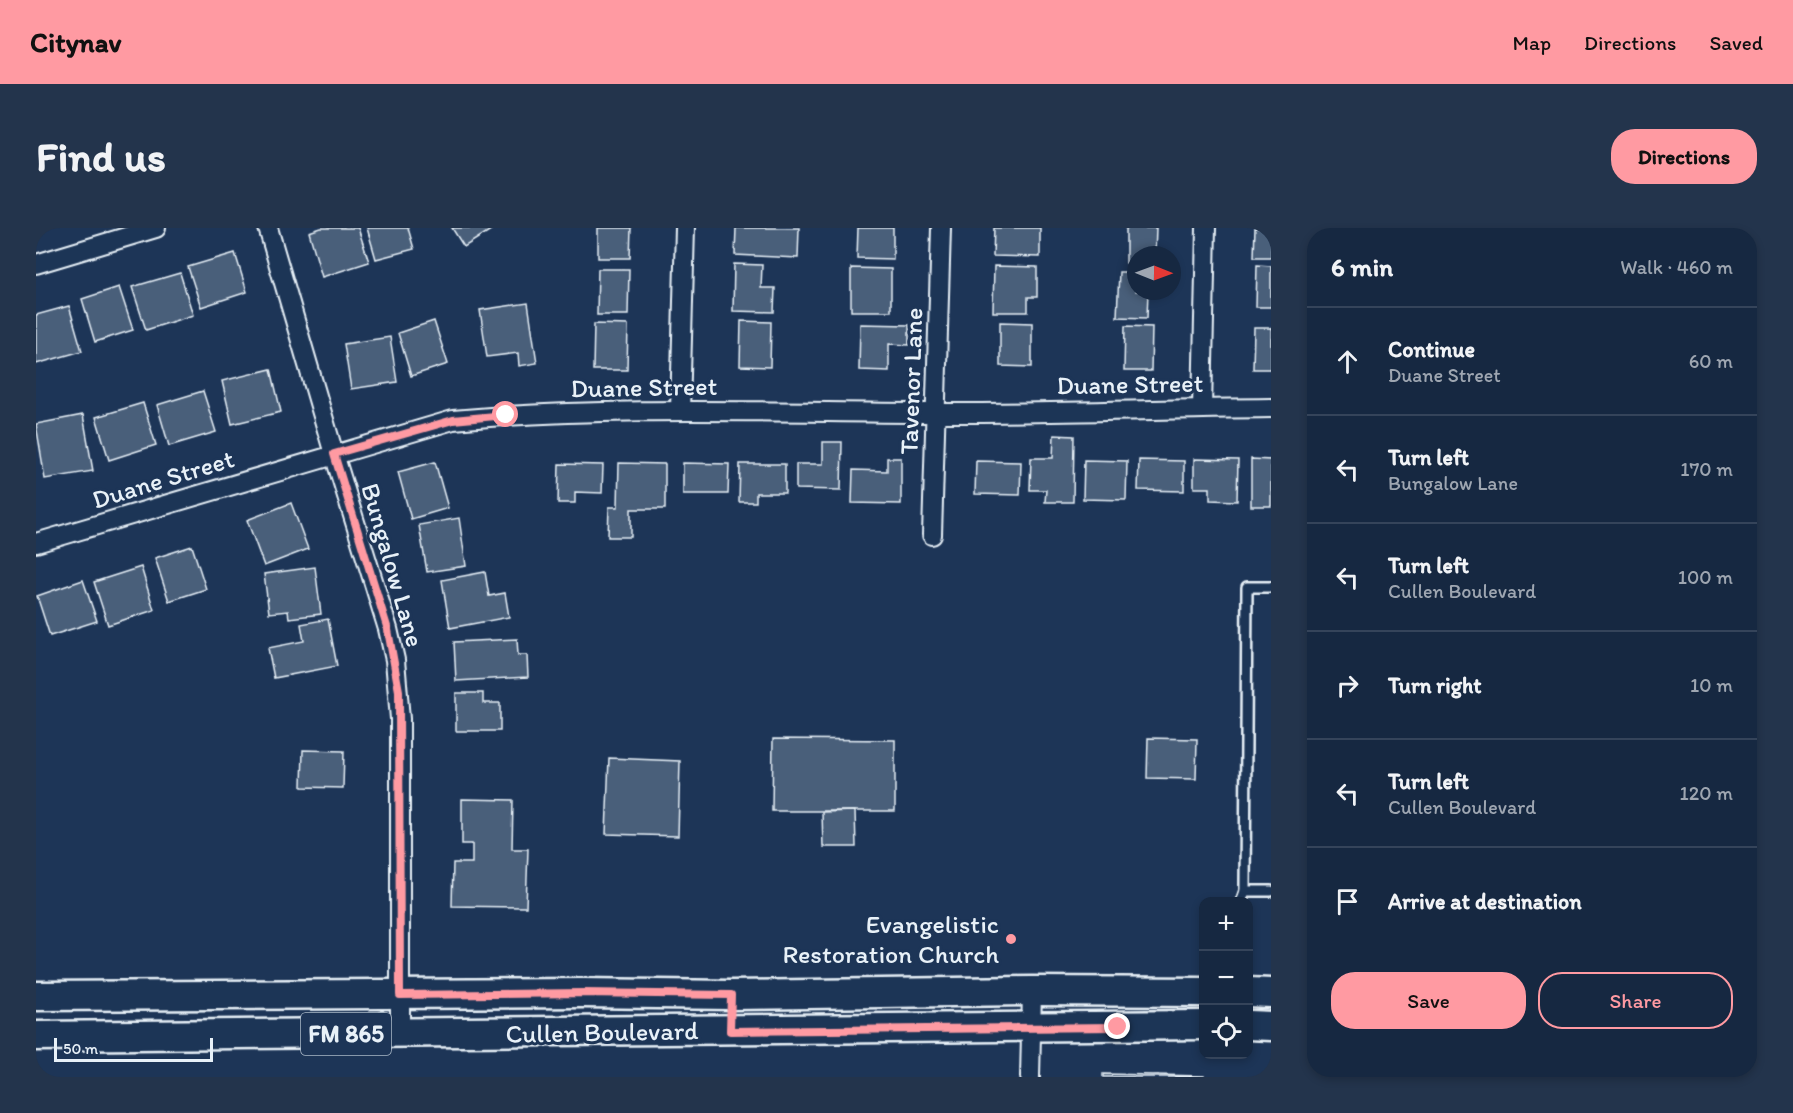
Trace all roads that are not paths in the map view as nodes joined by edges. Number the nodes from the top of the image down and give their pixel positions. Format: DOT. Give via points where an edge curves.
graph roads {
  1 [pos="156,228"];
  2 [pos="268,228"];
  3 [pos="685,228"];
  4 [pos="941,228"];
  5 [pos="1206,228"];
  6 [pos="36,264"];
  7 [pos="1271,408"];
  8 [pos="1202,409"];
  9 [pos="680,411"];
  10 [pos="935,413"];
  11 [pos="334,454"];
  12 [pos="932,535"];
  13 [pos="36,543"];
  14 [pos="1271,587"];
  15 [pos="1245,891"];
  16 [pos="1271,891"];
  17 [pos="1243,897"];
  18 [pos="1032,991"];
  19 [pos="1199,992"];
  20 [pos="1253,993"];
  21 [pos="1271,993"];
  22 [pos="400,995"];
  23 [pos="731,995"];
  24 [pos="36,996"];
  25 [pos="1199,1025"];
  26 [pos="1253,1025"];
  27 [pos="1271,1026"];
  28 [pos="1032,1027"];
  29 [pos="730,1031"];
  30 [pos="400,1034"];
  31 [pos="36,1036"];
  32 [pos="1030,1077"];
  1 -- 6 [label="street"];
  2 -- 11 [label="street, Bungalow Lane"];
  3 -- 9 [label="street"];
  4 -- 10 [label="street, Tavenor Lane"];
  5 -- 8 [label="street"];
  7 -- 8 [label="street, Duane Street"];
  8 -- 10 [label="street, Duane Street"];
  9 -- 10 [label="street, Duane Street"];
  9 -- 11 [label="street, Duane Street" via="453,420"];
  10 -- 12 [label="street, Tavenor Lane"];
  11 -- 13 [label="street, Duane Street"];
  11 -- 22 [label="street, Bungalow Lane" via="388,630 399,691"];
  14 -- 15 [label="lane" via="1247,587"];
  15 -- 16 [label="lane"];
  15 -- 17 [label="lane"];
  18 -- 19 [label="main road, Cullen Boulevard / FM 865"];
  18 -- 23 [label="main road, Cullen Boulevard / FM 865"];
  18 -- 28 [label="street"];
  20 -- 21 [label="main road"];
  22 -- 23 [label="main road, Cullen Boulevard / FM 865"];
  22 -- 24 [label="main road, Cullen Boulevard / FM 865"];
  22 -- 30 [label="street, Bungalow Lane"];
  23 -- 29 [label="main road"];
  25 -- 28 [label="main road, Cullen Boulevard / FM 865"];
  26 -- 27 [label="main road"];
  28 -- 29 [label="main road, Cullen Boulevard / FM 865"];
  28 -- 32 [label="street"];
  29 -- 30 [label="main road, Cullen Boulevard / FM 865"];
  30 -- 31 [label="main road, Cullen Boulevard / FM 865"];
}
